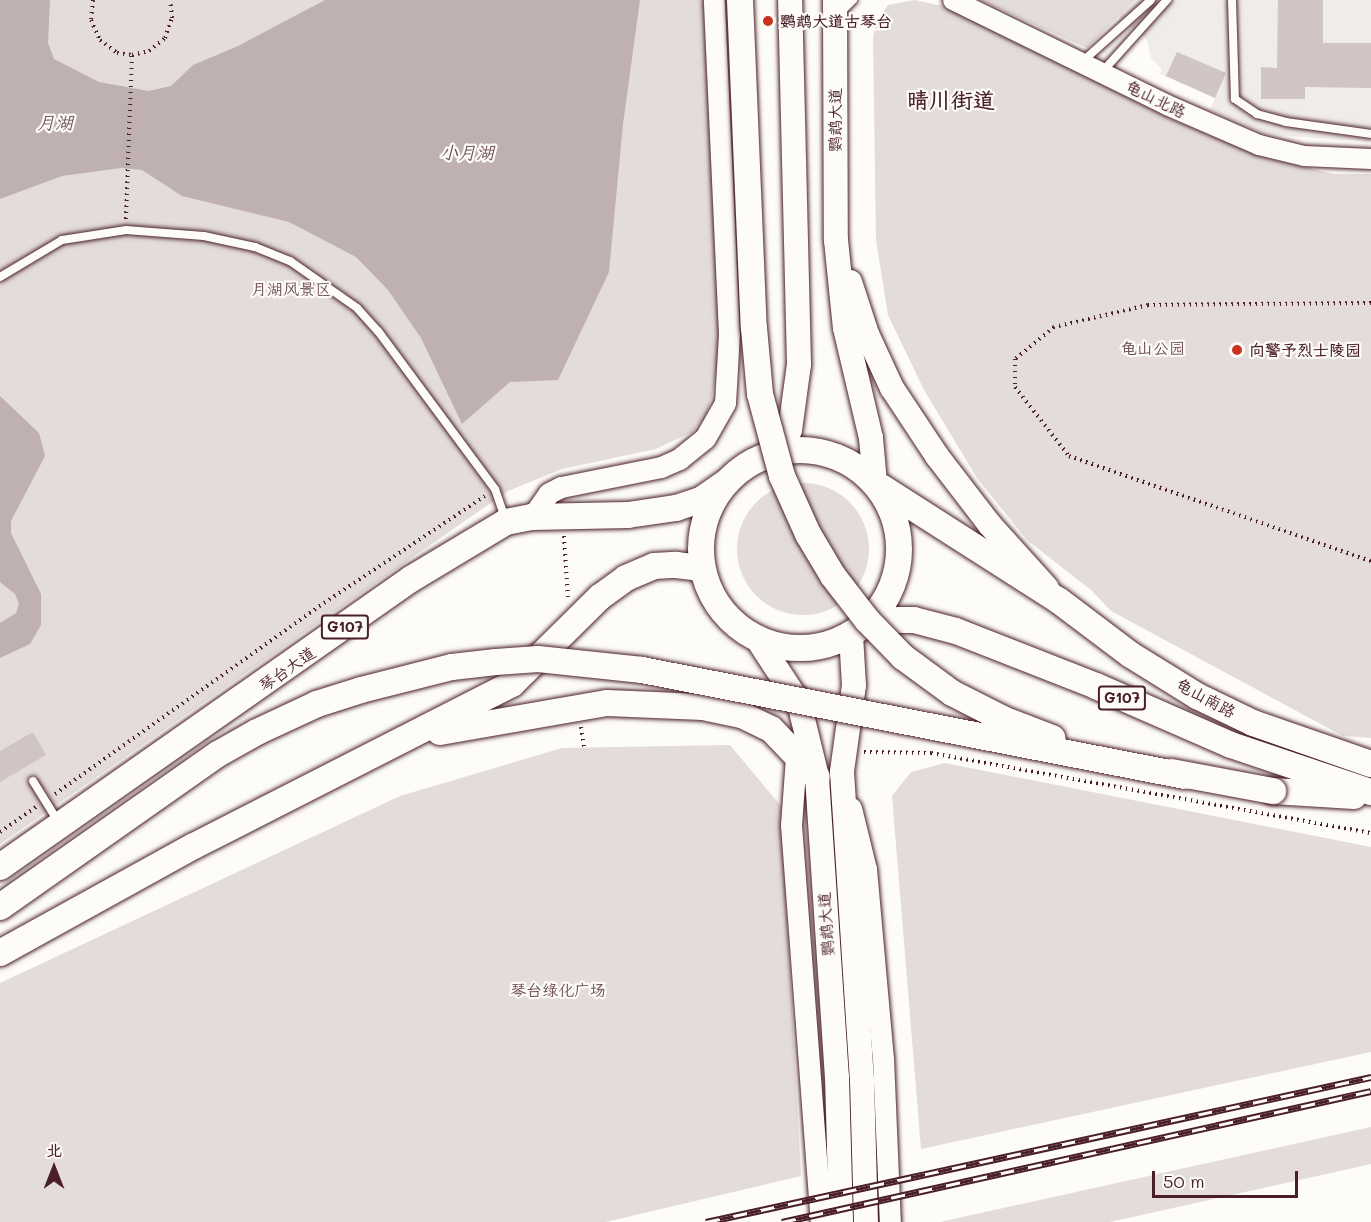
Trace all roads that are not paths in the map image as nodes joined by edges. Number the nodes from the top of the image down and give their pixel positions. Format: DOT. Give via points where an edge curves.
graph roads {
  1 [pos="714,0"];
  2 [pos="740,0"];
  3 [pos="790,0"];
  4 [pos="853,0"];
  5 [pos="953,0"];
  6 [pos="1151,0"];
  7 [pos="1167,0"];
  8 [pos="1232,0"];
  9 [pos="834,10"];
  10 [pos="1082,62"];
  11 [pos="1102,72"];
  12 [pos="1371,134"];
  13 [pos="1371,159"];
  14 [pos="836,240"];
  15 [pos="0,277"];
  16 [pos="768,455"];
  17 [pos="727,482"];
  18 [pos="875,483"];
  19 [pos="532,517"];
  20 [pos="506,522"];
  21 [pos="703,572"];
  22 [pos="1058,600"];
  23 [pos="860,628"];
  24 [pos="758,640"];
  25 [pos="407,738"];
  26 [pos="796,757"];
  27 [pos="843,762"];
  28 [pos="1371,764"];
  29 [pos="1185,776"];
  30 [pos="817,777"];
  31 [pos="33,781"];
  32 [pos="1371,792"];
  33 [pos="1371,797"];
  34 [pos="60,825"];
  35 [pos="0,867"];
  36 [pos="0,907"];
  37 [pos="0,953"];
  38 [pos="821,1222"];
  39 [pos="841,1222"];
  40 [pos="866,1222"];
  41 [pos="890,1222"];
  1 -- 19 [label="main road" via="729,333 725,403 705,438 679,459 661,467 561,487 549,494"];
  2 -- 29 [label="highway, bridge" via="760,394 782,476 808,534 867,620 903,657 952,693 1002,719 1075,746"];
  3 -- 16 [label="main road" via="800,322 796,401 790,430"];
  4 -- 9 [label="lane"];
  5 -- 10 [label="street, 龟山北路"];
  6 -- 10 [label="lane"];
  7 -- 11 [label="lane"];
  8 -- 12 [label="lane" via="1235,99 1257,114 1286,122"];
  9 -- 14 [label="main road, 鹦鹉大道"];
  10 -- 11 [label="street, 龟山北路"];
  11 -- 13 [label="street, 龟山北路" via="1259,145 1304,156"];
  14 -- 18 [label="main road" via="845,328 871,438"];
  14 -- 22 [label="main road" via="867,334 892,388 990,525"];
  15 -- 20 [label="lane" via="62,240 126,230 204,236 255,247 290,261 357,308 408,369 495,489"];
  16 -- 17 [label="highway, G107"];
  16 -- 18 [label="highway, G107" via="796,450 826,453 853,464"];
  17 -- 19 [label="highway, 琴台大道 / G107" via="700,500 676,508 628,515"];
  17 -- 21 [label="highway, G107" via="709,509 700,540"];
  18 -- 22 [label="highway, G107"];
  18 -- 23 [label="highway, G107" via="892,508 900,548 899,568 888,597"];
  19 -- 20 [label="highway, 琴台大道 / G107"];
  20 -- 34 [label="highway, 琴台大道 / G107" via="411,579"];
  21 -- 24 [label="highway, G107" via="723,612"];
  21 -- 25 [label="highway" via="702,568 654,566 626,578 600,597 512,684"];
  22 -- 28 [label="highway, 龟山南路 / G107" via="1131,655 1197,696 1253,723"];
  23 -- 24 [label="highway, G107" via="805,649"];
  23 -- 27 [label="main road, 鹦鹉大道"];
  23 -- 32 [label="highway, G107" via="914,620 956,631 1096,686 1231,746"];
  24 -- 30 [label="main road, 鹦鹉大道" via="799,704"];
  25 -- 26 [label="highway" via="549,711 653,703 742,715 771,729"];
  25 -- 37 [label="highway" via="194,846"];
  26 -- 30 [label="highway"];
  26 -- 38 [label="main road" via="791,825"];
  27 -- 40 [label="main road, 鹦鹉大道" via="862,1080"];
  27 -- 41 [label="main road" via="866,869 883,1058"];
  29 -- 33 [label="highway, bridge" via="1273,791"];
  29 -- 36 [label="highway, bridge" via="642,670 538,659 496,662 452,667 361,690 317,704 257,732 218,754"];
  30 -- 39 [label="main road, 鹦鹉大道" via="837,1077"];
  31 -- 34 [label="lane"];
  34 -- 35 [label="highway, 琴台大道 / G107"];
}
